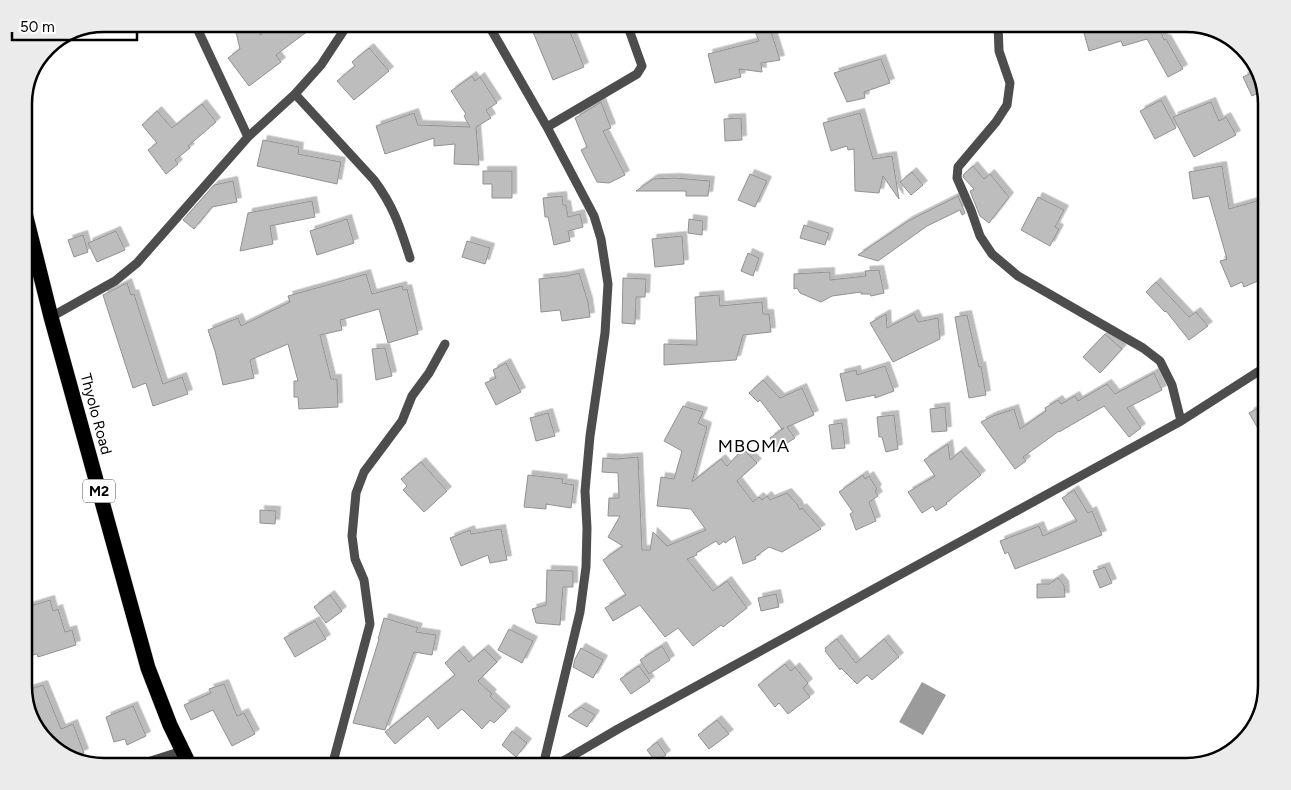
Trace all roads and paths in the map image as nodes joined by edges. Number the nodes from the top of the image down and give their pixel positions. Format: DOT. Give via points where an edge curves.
graph roads {
  1 [pos="199,33"];
  2 [pos="342,33"];
  3 [pos="493,33"];
  4 [pos="630,33"];
  5 [pos="998,33"];
  6 [pos="295,94"];
  7 [pos="547,127"];
  8 [pos="248,137"];
  9 [pos="33,247"];
  10 [pos="410,258"];
  11 [pos="51,317"];
  12 [pos="445,344"];
  13 [pos="1258,372"];
  14 [pos="1181,421"];
  15 [pos="182,751"];
  16 [pos="160,758"];
  17 [pos="186,758"];
  18 [pos="334,758"];
  19 [pos="545,758"];
  20 [pos="569,758"];
  1 -- 8 [label="street"];
  2 -- 6 [label="street" via="321,65"];
  3 -- 7 [label="street"];
  4 -- 7 [label="street" via="642,66 637,74"];
  5 -- 14 [label="street" via="999,52 1010,84 1007,105 956,172 980,236 992,254 1018,276 1160,361 1172,385"];
  6 -- 8 [label="street"];
  6 -- 10 [label="street" via="384,192 396,214"];
  7 -- 19 [label="street" via="594,216 608,284 585,491 586,567 580,612"];
  8 -- 11 [label="street" via="124,275"];
  9 -- 11 [label="highway, Thyolo Road / M2"];
  11 -- 15 [label="highway, Thyolo Road / M2" via="148,668"];
  12 -- 18 [label="street" via="430,373 412,396 402,421 364,472 356,493 352,536 355,559 365,586 370,624"];
  13 -- 14 [label="street"];
  14 -- 20 [label="street"];
  15 -- 16 [label="street"];
  15 -- 17 [label="highway, Thyolo Road / M2"];
}
